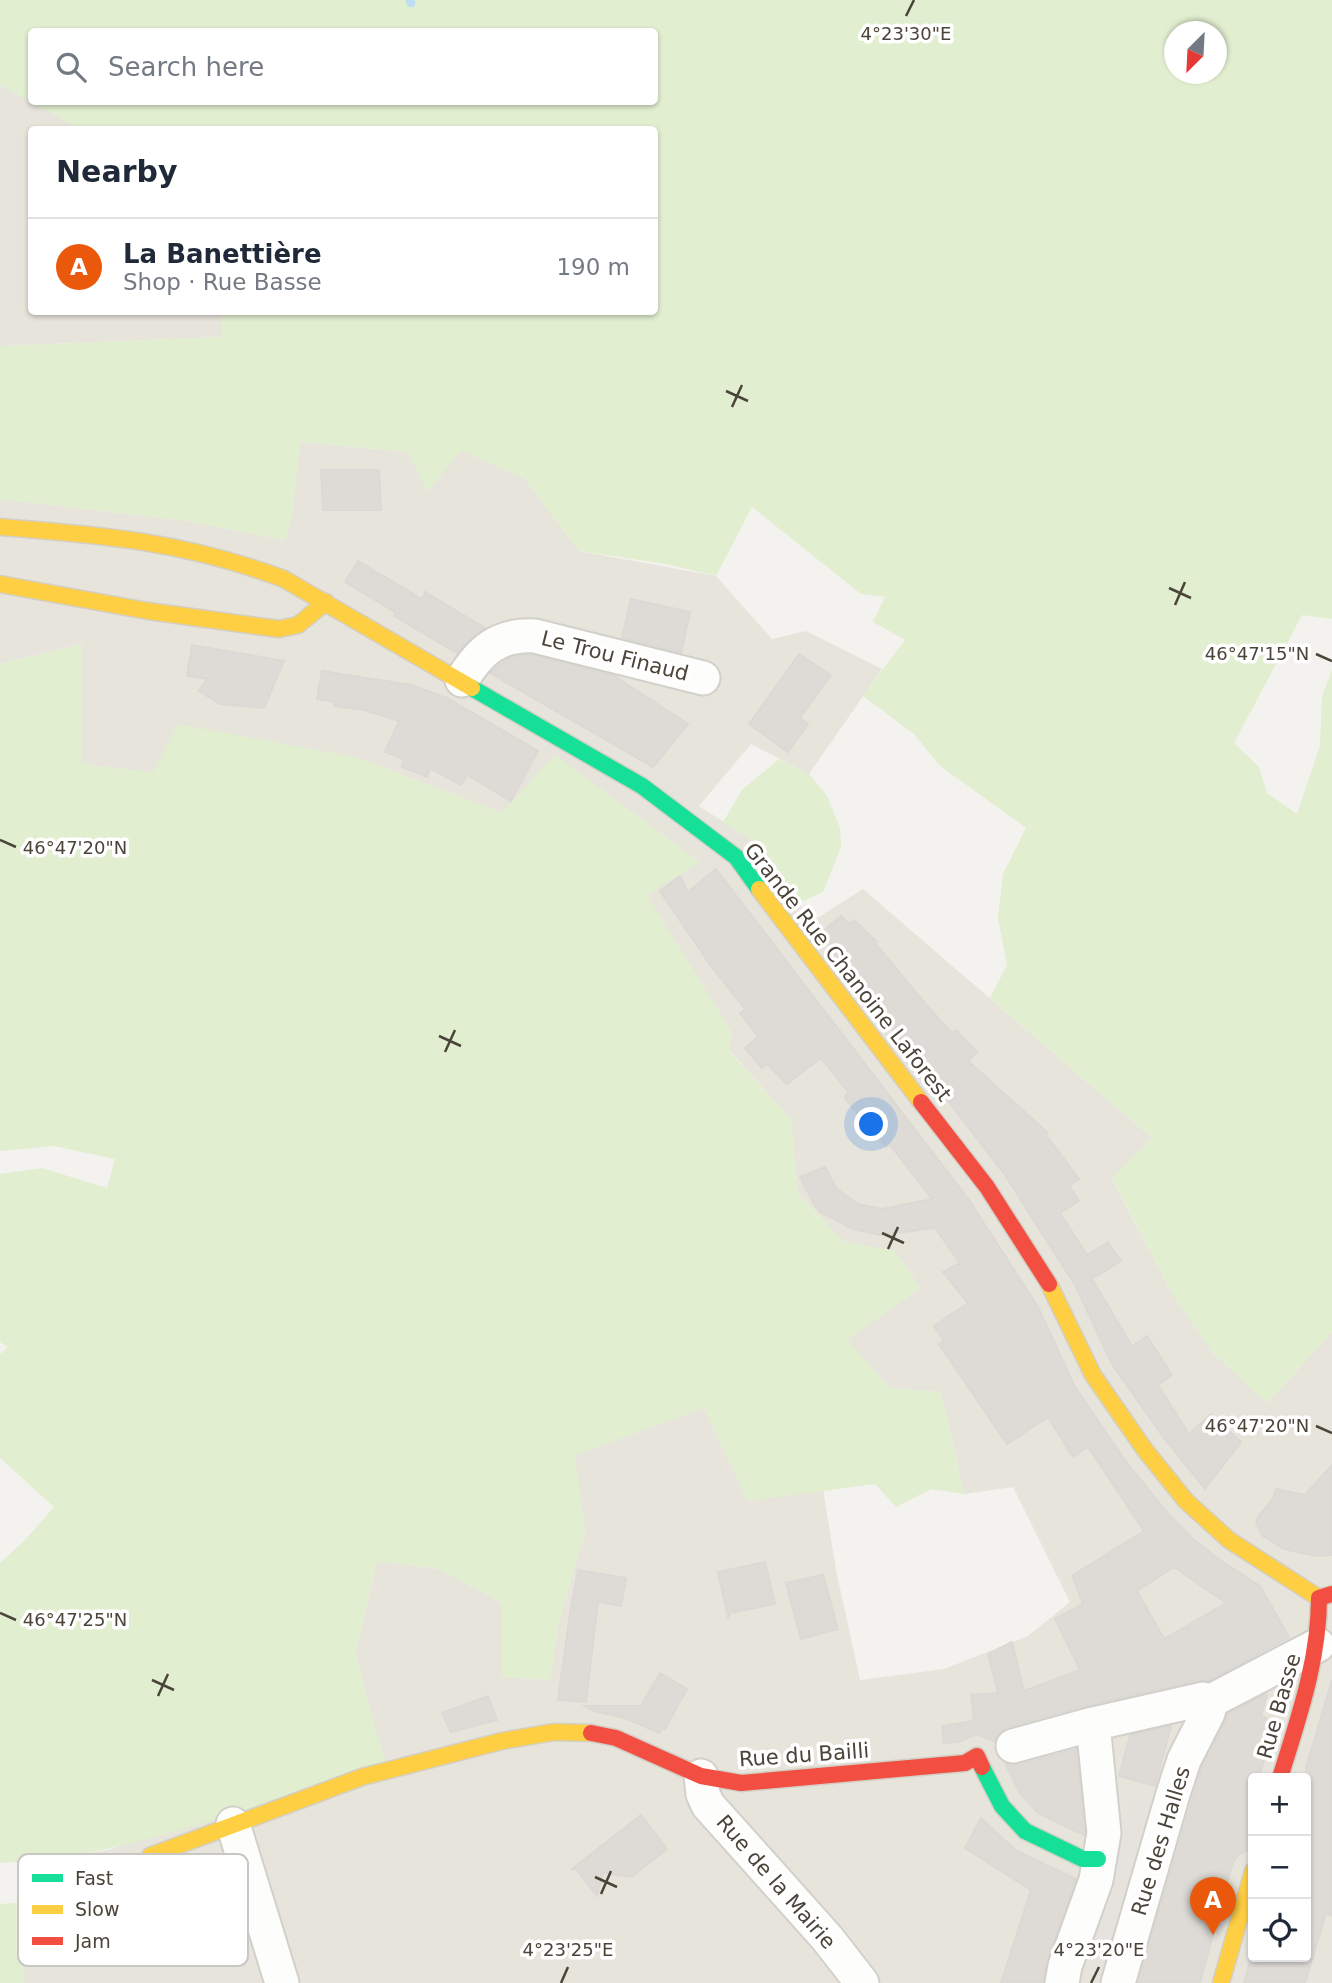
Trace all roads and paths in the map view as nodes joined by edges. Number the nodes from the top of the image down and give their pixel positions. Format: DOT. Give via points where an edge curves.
graph roads {
  1 [pos="0,527"];
  2 [pos="0,584"];
  3 [pos="327,602"];
  4 [pos="703,678"];
  5 [pos="462,680"];
  6 [pos="1326,1596"];
  7 [pos="1318,1645"];
  8 [pos="1211,1701"];
  9 [pos="1093,1724"];
  10 [pos="1013,1746"];
  11 [pos="1281,1773"];
  12 [pos="701,1776"];
  13 [pos="233,1824"];
  14 [pos="155,1854"];
  15 [pos="242,1854"];
  16 [pos="1098,1860"];
  17 [pos="248,1873"];
  18 [pos="1248,1888"];
  19 [pos="282,1983"];
  20 [pos="862,1983"];
  21 [pos="1062,1983"];
  22 [pos="1118,1983"];
  23 [pos="1221,1983"];
  1 -- 3 [label="main road, Grande Rue Chanoine Laforest" via="123,538 194,550 284,579"];
  2 -- 3 [label="main road" via="279,629 298,625"];
  3 -- 5 [label="main road, Grande Rue Chanoine Laforest"];
  4 -- 5 [label="street, Le Trou Finaud" via="516,635 485,650"];
  5 -- 6 [label="main road, Grande Rue Chanoine Laforest" via="642,786 736,857 987,1187 1058,1297 1093,1375 1145,1450 1186,1501 1229,1540"];
  6 -- 7 [label="main road, Rue Basse"];
  7 -- 8 [label="street"];
  7 -- 11 [label="main road, Rue Basse"];
  8 -- 9 [label="street"];
  8 -- 22 [label="street, Rue des Halles" via="1184,1760"];
  9 -- 10 [label="street"];
  9 -- 16 [label="street" via="1104,1833"];
  12 -- 13 [label="main road, Rue du Bailli" via="616,1738 554,1732 362,1777"];
  12 -- 16 [label="main road, Rue du Bailli" via="741,1783 782,1782 965,1763 977,1756 1002,1806 1025,1831 1083,1859"];
  12 -- 20 [label="street, Rue de la Mairie" via="708,1805"];
  13 -- 14 [label="main road, Rue du Bailli"];
  13 -- 15 [label="street"];
  16 -- 21 [label="street" via="1096,1880"];
  17 -- 19 [label="street"];
  18 -- 23 [label="main road"];
}
